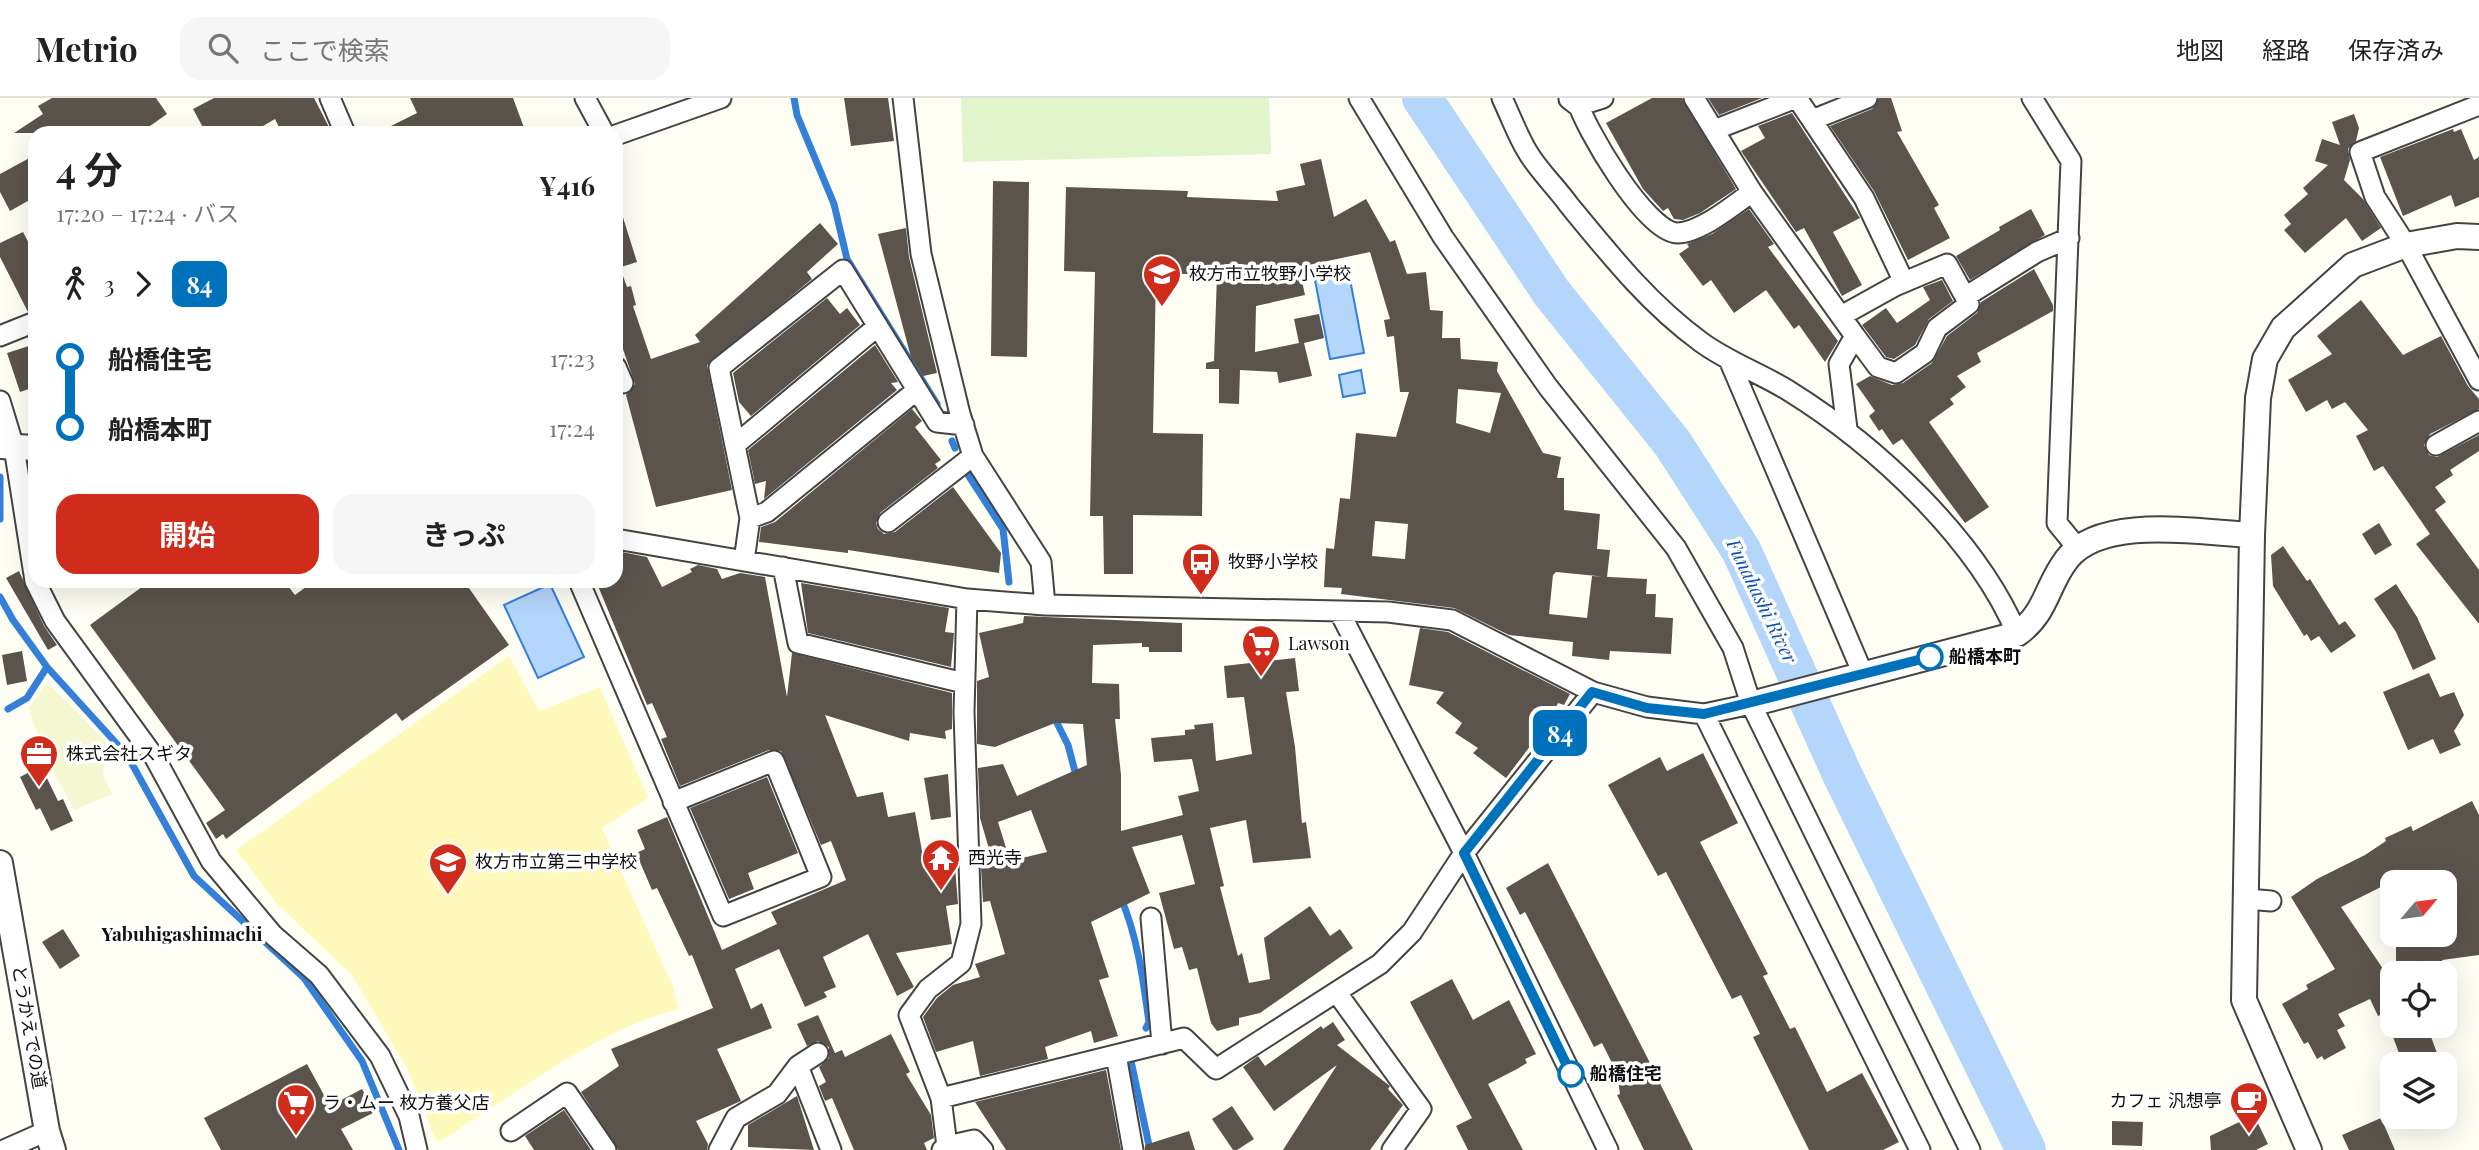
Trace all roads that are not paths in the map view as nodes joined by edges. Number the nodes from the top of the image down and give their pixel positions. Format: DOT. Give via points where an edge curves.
graph roads {
  1 [pos="330,98"];
  2 [pos="585,98"];
  3 [pos="721,98"];
  4 [pos="903,98"];
  5 [pos="1359,98"];
  6 [pos="1502,98"];
  7 [pos="1603,98"];
  8 [pos="1694,98"];
  9 [pos="1796,98"];
  10 [pos="1867,98"];
  11 [pos="2032,98"];
  12 [pos="1574,101"];
  13 [pos="2479,105"];
  14 [pos="1812,120"];
  15 [pos="342,126"];
  16 [pos="600,126"];
  17 [pos="1714,130"];
  18 [pos="623,133"];
  19 [pos="1752,192"];
  20 [pos="2069,237"];
  21 [pos="2479,237"];
  22 [pos="2406,245"];
  23 [pos="1904,282"];
  24 [pos="1965,297"];
  25 [pos="1841,316"];
  26 [pos="28,325"];
  27 [pos="878,326"];
  28 [pos="0,336"];
  29 [pos="1855,336"];
  30 [pos="1730,362"];
  31 [pos="2479,380"];
  32 [pos="917,390"];
  33 [pos="0,401"];
  34 [pos="2479,421"];
  35 [pos="964,425"];
  36 [pos="1847,429"];
  37 [pos="735,445"];
  38 [pos="2436,445"];
  39 [pos="16,447"];
  40 [pos="974,456"];
  41 [pos="750,518"];
  42 [pos="888,522"];
  43 [pos="2257,522"];
  44 [pos="28,532"];
  45 [pos="623,540"];
  46 [pos="2078,550"];
  47 [pos="744,561"];
  48 [pos="783,567"];
  49 [pos="38,588"];
  50 [pos="582,588"];
  51 [pos="967,599"];
  52 [pos="1045,605"];
  53 [pos="1340,613"];
  54 [pos="2017,634"];
  55 [pos="1863,674"];
  56 [pos="964,683"];
  57 [pos="1592,692"];
  58 [pos="1751,704"];
  59 [pos="1704,714"];
  60 [pos="673,802"];
  61 [pos="1464,853"];
  62 [pos="0,863"];
  63 [pos="1151,918"];
  64 [pos="1337,993"];
  65 [pos="1162,1044"];
  66 [pos="818,1053"];
  67 [pos="1116,1055"];
  68 [pos="798,1066"];
  69 [pos="941,1098"];
  70 [pos="511,1131"];
  71 [pos="50,1140"];
  72 [pos="944,1148"];
  73 [pos="4,1150"];
  74 [pos="417,1150"];
  75 [pos="606,1150"];
  76 [pos="719,1150"];
  77 [pos="831,1150"];
  78 [pos="983,1150"];
  79 [pos="1133,1150"];
  80 [pos="1392,1150"];
  81 [pos="1608,1150"];
  82 [pos="1920,1150"];
  83 [pos="1970,1150"];
  84 [pos="2309,1150"];
  1 -- 15 [label="street"];
  2 -- 16 [label="street"];
  3 -- 18 [label="street"];
  4 -- 35 [label="street" via="921,254"];
  5 -- 58 [label="street" via="1443,237 1548,387 1675,548 1733,648"];
  6 -- 30 [label="street" via="1527,152 1619,267 1664,314"];
  7 -- 12 [label="street"];
  8 -- 17 [label="street"];
  9 -- 14 [label="street"];
  9 -- 17 [label="street"];
  10 -- 14 [label="street"];
  11 -- 20 [label="street" via="2071,161"];
  12 -- 19 [label="street" via="1640,205 1662,228 1678,233 1713,220"];
  13 -- 22 [label="street" via="2360,152 2375,197"];
  14 -- 23 [label="street" via="1864,198"];
  17 -- 19 [label="street"];
  19 -- 25 [label="street"];
  20 -- 24 [label="street"];
  20 -- 46 [label="street" via="2057,523"];
  21 -- 22 [label="street"];
  22 -- 31 [label="street"];
  22 -- 43 [label="street" via="2353,265 2283,328 2265,359 2258,398"];
  23 -- 24 [label="street" via="1947,264"];
  23 -- 25 [label="street"];
  24 -- 29 [label="street" via="1969,304 1937,328 1925,353 1896,373 1878,367"];
  25 -- 29 [label="street"];
  26 -- 28 [label="street"];
  27 -- 32 [label="street"];
  27 -- 37 [label="street"];
  27 -- 37 [label="street" via="843,270 719,368"];
  29 -- 36 [label="street" via="1839,364"];
  30 -- 36 [label="street" via="1786,389"];
  30 -- 55 [label="street"];
  32 -- 35 [label="street" via="937,422"];
  32 -- 41 [label="street" via="767,513"];
  33 -- 39 [label="street"];
  34 -- 38 [label="street"];
  35 -- 40 [label="street"];
  36 -- 54 [label="street" via="1943,524 2003,600"];
  37 -- 41 [label="street"];
  39 -- 44 [label="street"];
  40 -- 42 [label="street"];
  40 -- 52 [label="street" via="1041,562"];
  41 -- 47 [label="street"];
  43 -- 46 [label="street" via="2117,532"];
  43 -- 84 [label="street" via="2259,900 2244,1000"];
  45 -- 47 [label="street"];
  46 -- 54 [label="street" via="2067,558 2034,622"];
  47 -- 48 [label="street"];
  48 -- 51 [label="street"];
  48 -- 56 [label="street" via="797,643"];
  49 -- 74 [label="street" via="55,621 155,758 211,861 273,934 319,975 380,1056 409,1116"];
  50 -- 60 [label="street"];
  51 -- 52 [label="street"];
  51 -- 56 [label="street"];
  52 -- 53 [label="street"];
  53 -- 57 [label="street" via="1388,612 1452,620"];
  53 -- 61 [label="street"];
  54 -- 55 [label="street"];
  55 -- 58 [label="street"];
  56 -- 69 [label="street" via="971,924 961,963 928,989 909,1015"];
  57 -- 59 [label="street" via="1647,708"];
  57 -- 61 [label="street"];
  58 -- 59 [label="street"];
  58 -- 83 [label="street"];
  59 -- 82 [label="street"];
  60 -- 60 [label="street" via="774,761 821,877 723,916"];
  61 -- 64 [label="street" via="1412,932 1380,964"];
  61 -- 81 [label="street"];
  62 -- 71 [label="street, とうかえでの道"];
  63 -- 65 [label="street"];
  64 -- 65 [label="street" via="1216,1069 1184,1038"];
  64 -- 80 [label="street" via="1421,1109"];
  65 -- 67 [label="street"];
  66 -- 68 [label="street"];
  67 -- 69 [label="street"];
  67 -- 79 [label="street"];
  68 -- 76 [label="street" via="777,1094 736,1118"];
  68 -- 77 [label="street"];
  69 -- 72 [label="street"];
  70 -- 75 [label="street" via="567,1093"];
  71 -- 73 [label="street"];
  72 -- 78 [label="street" via="974,1140"];
}
